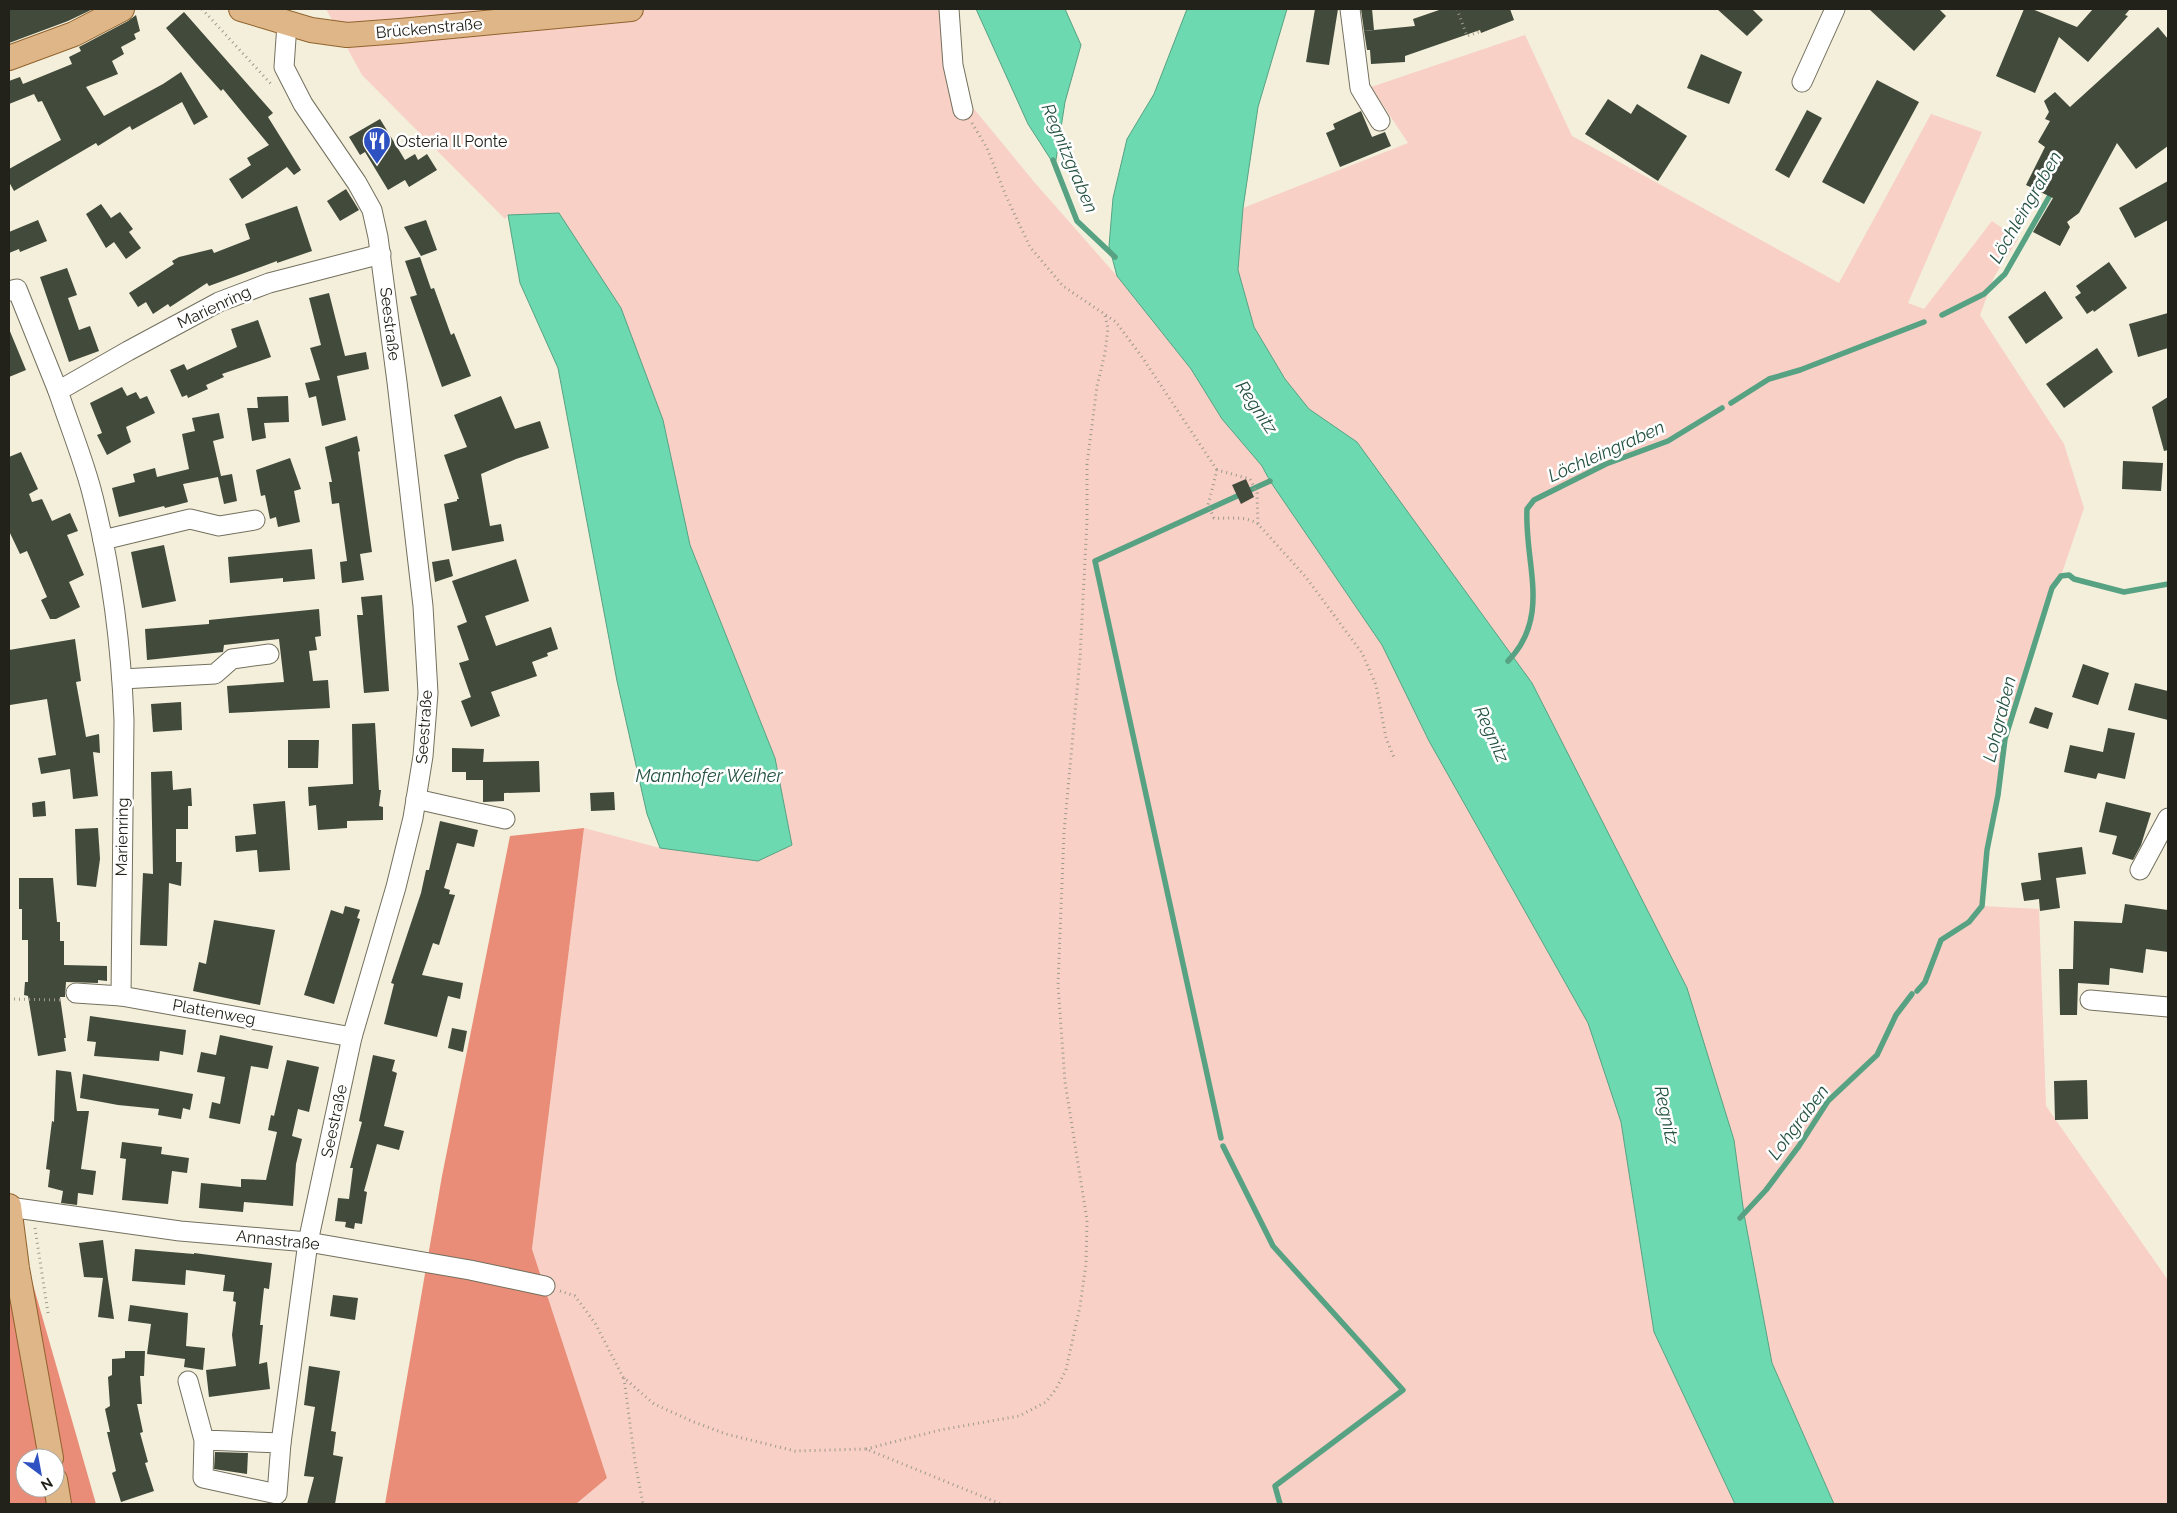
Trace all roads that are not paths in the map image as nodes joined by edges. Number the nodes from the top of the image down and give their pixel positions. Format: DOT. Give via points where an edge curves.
graph roads {
  1 [pos="122,9"];
  2 [pos="241,9"];
  3 [pos="632,9"];
  4 [pos="1350,9"];
  5 [pos="1835,9"];
  6 [pos="949,11"];
  7 [pos="287,24"];
  8 [pos="9,58"];
  9 [pos="1802,82"];
  10 [pos="964,110"];
  11 [pos="1380,121"];
  12 [pos="382,254"];
  13 [pos="13,290"];
  14 [pos="58,391"];
  15 [pos="255,520"];
  16 [pos="104,540"];
  17 [pos="269,654"];
  18 [pos="122,679"];
  19 [pos="416,799"];
  20 [pos="2168,818"];
  21 [pos="505,819"];
  22 [pos="2140,870"];
  23 [pos="76,993"];
  24 [pos="121,996"];
  25 [pos="2090,1000"];
  26 [pos="2168,1007"];
  27 [pos="352,1036"];
  28 [pos="9,1207"];
  29 [pos="308,1242"];
  30 [pos="545,1286"];
  31 [pos="188,1381"];
  32 [pos="204,1440"];
  33 [pos="281,1443"];
  34 [pos="49,1448"];
  35 [pos="276,1499"];
  1 -- 8 [label="main road" via="74,34"];
  2 -- 7 [label="main road, Brückenstraße"];
  3 -- 7 [label="main road, Brückenstraße" via="348,34"];
  4 -- 11 [label="street" via="1360,88"];
  5 -- 9 [label="street"];
  6 -- 10 [label="street"];
  7 -- 12 [label="street, Seestraße" via="284,67 303,104 340,156 372,210"];
  12 -- 14 [label="street, Marienring" via="269,283 219,302"];
  12 -- 19 [label="street, Seestraße" via="424,625 428,693"];
  13 -- 14 [label="street, Marienring"];
  14 -- 16 [label="street, Marienring"];
  15 -- 16 [label="street" via="218,526 190,519"];
  16 -- 18 [label="street, Marienring"];
  17 -- 18 [label="street" via="232,660 215,674"];
  18 -- 24 [label="street, Marienring"];
  19 -- 21 [label="street"];
  19 -- 27 [label="street, Seestraße" via="396,887"];
  20 -- 22 [label="street"];
  23 -- 24 [label="street, Plattenweg"];
  24 -- 27 [label="street, Plattenweg"];
  25 -- 26 [label="street"];
  27 -- 29 [label="street, Seestraße"];
  28 -- 29 [label="street, Annastraße" via="180,1230"];
  28 -- 34 [label="main road"];
  29 -- 30 [label="street, Annastraße"];
  29 -- 33 [label="street, Seestraße"];
  31 -- 32 [label="street, Seestraße"];
  32 -- 33 [label="street"];
  32 -- 35 [label="street, Seestraße" via="203,1478"];
  33 -- 35 [label="street, Seestraße"];
}
